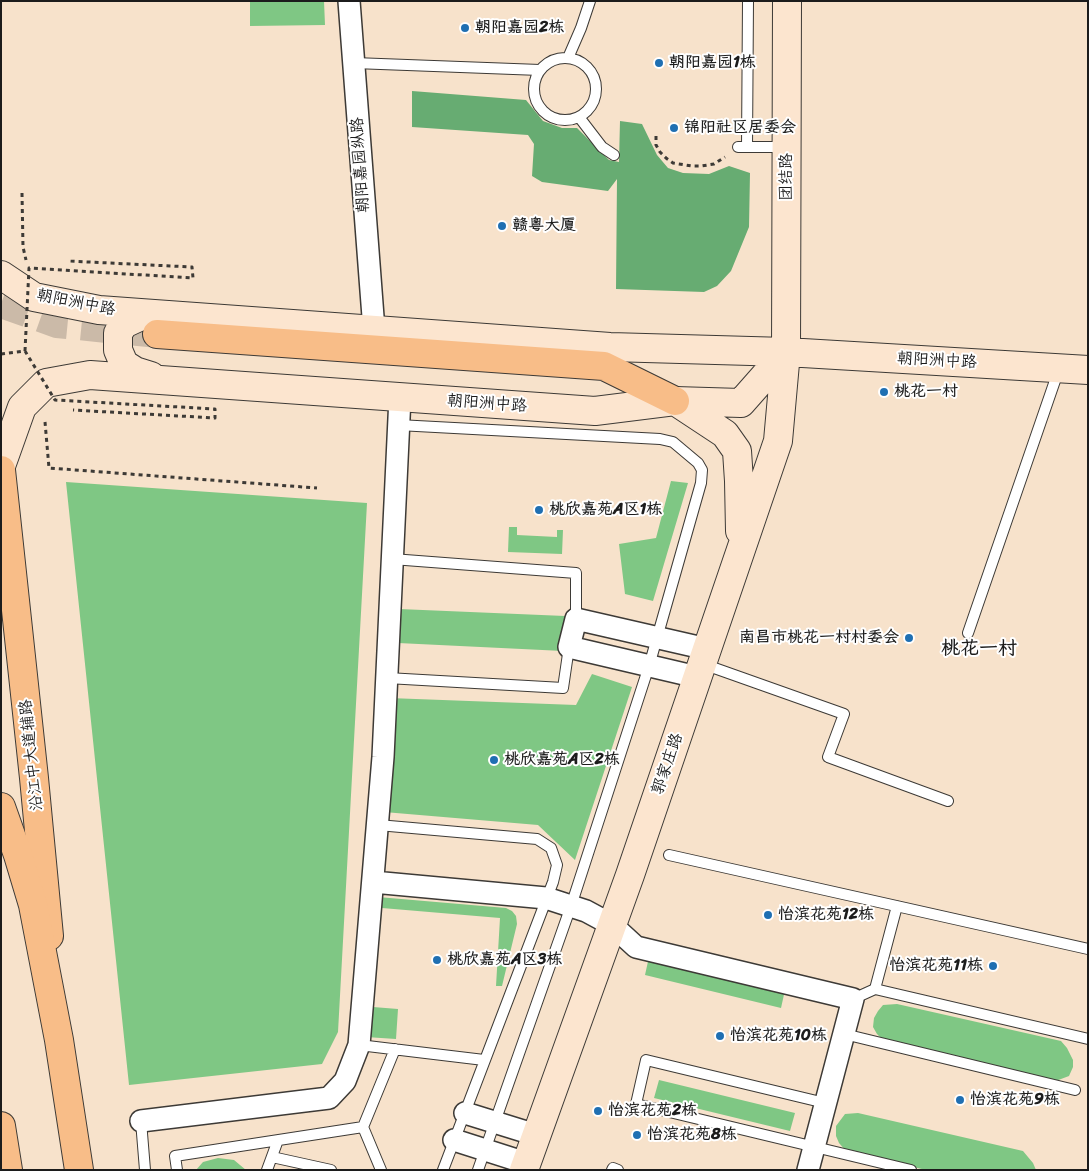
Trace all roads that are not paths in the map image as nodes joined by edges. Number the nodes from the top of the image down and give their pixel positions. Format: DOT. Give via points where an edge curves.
graph roads {
  1 [pos="349,1"];
  2 [pos="590,1"];
  3 [pos="748,1"];
  4 [pos="787,1"];
  5 [pos="568,58"];
  6 [pos="354,63"];
  7 [pos="540,70"];
  8 [pos="579,117"];
  9 [pos="787,148"];
  10 [pos="614,155"];
  11 [pos="1,274"];
  12 [pos="157,324"];
  13 [pos="374,330"];
  14 [pos="786,352"];
  15 [pos="1059,368"];
  16 [pos="1088,370"];
  17 [pos="166,380"];
  18 [pos="400,397"];
  19 [pos="675,401"];
  20 [pos="398,425"];
  21 [pos="1,466"];
  22 [pos="1,470"];
  23 [pos="740,552"];
  24 [pos="392,559"];
  25 [pos="576,619"];
  26 [pos="968,633"];
  27 [pos="658,638"];
  28 [pos="569,647"];
  29 [pos="702,663"];
  30 [pos="649,666"];
  31 [pos="387,678"];
  32 [pos="948,801"];
  33 [pos="1,807"];
  34 [pos="378,825"];
  35 [pos="669,855"];
  36 [pos="373,882"];
  37 [pos="546,898"];
  38 [pos="571,906"];
  39 [pos="897,906"];
  40 [pos="612,925"];
  41 [pos="1088,949"];
  42 [pos="875,989"];
  43 [pos="853,999"];
  44 [pos="844,1034"];
  45 [pos="1088,1039"];
  46 [pos="59,1040"];
  47 [pos="359,1045"];
  48 [pos="395,1049"];
  49 [pos="484,1060"];
  50 [pos="1075,1090"];
  51 [pos="825,1103"];
  52 [pos="465,1113"];
  53 [pos="141,1121"];
  54 [pos="495,1122"];
  55 [pos="1,1126"];
  56 [pos="363,1127"];
  57 [pos="536,1135"];
  58 [pos="278,1140"];
  59 [pos="454,1140"];
  60 [pos="814,1147"];
  61 [pos="485,1150"];
  62 [pos="272,1157"];
  63 [pos="525,1166"];
  64 [pos="8,1170"];
  65 [pos="79,1170"];
  66 [pos="145,1170"];
  67 [pos="177,1170"];
  68 [pos="267,1170"];
  69 [pos="331,1170"];
  70 [pos="381,1170"];
  71 [pos="443,1170"];
  72 [pos="478,1170"];
  73 [pos="612,1170"];
  74 [pos="618,1170"];
  75 [pos="808,1170"];
  76 [pos="911,1170"];
  1 -- 6 [label="street, 朝阳嘉园纵路"];
  2 -- 5 [label="lane"];
  3 -- 9 [label="lane" via="743,147"];
  4 -- 9 [label="main road, 团结路"];
  5 -- 7 [label="lane" via="547,62"];
  5 -- 8 [label="lane" via="587,66 596,84 593,103 588,112"];
  6 -- 7 [label="lane"];
  6 -- 13 [label="street, 朝阳嘉园纵路"];
  7 -- 8 [label="lane" via="533,90 541,110 560,120"];
  8 -- 10 [label="lane" via="602,147"];
  9 -- 14 [label="main road, 团结路"];
  11 -- 12 [label="main road, 朝阳洲中路" via="34,297"];
  12 -- 13 [label="main road, 朝阳洲中路"];
  12 -- 17 [label="main road, 朝阳洲中路" via="140,317 124,324 118,333 118,350 124,364 135,371"];
  12 -- 19 [label="main road" via="604,366"];
  13 -- 14 [label="main road, 朝阳洲中路" via="610,347"];
  14 -- 15 [label="main road, 朝阳洲中路"];
  14 -- 19 [label="main road, 朝阳洲中路" via="741,403"];
  14 -- 23 [label="main road, 郭家庄路" via="778,441"];
  15 -- 16 [label="main road, 朝阳洲中路"];
  15 -- 26 [label="lane"];
  17 -- 18 [label="main road, 朝阳洲中路"];
  17 -- 21 [label="main road, 朝阳洲中路" via="90,375 46,382 22,407"];
  18 -- 19 [label="main road, 朝阳洲中路" via="595,411"];
  18 -- 20 [label="street"];
  19 -- 23 [label="main road" via="725,434 737,451"];
  20 -- 24 [label="street"];
  20 -- 27 [label="lane" via="660,439 673,442 690,455 702,470 701,483"];
  22 -- 46 [label="main road, 沿江中大道辅路"];
  23 -- 29 [label="main road, 郭家庄路"];
  24 -- 25 [label="lane" via="576,573"];
  24 -- 31 [label="street"];
  25 -- 27 [label="street"];
  25 -- 28 [label="street"];
  27 -- 29 [label="street"];
  27 -- 30 [label="lane"];
  28 -- 30 [label="street"];
  28 -- 31 [label="lane" via="563,688"];
  29 -- 30 [label="street"];
  29 -- 32 [label="lane" via="844,714 828,757"];
  29 -- 40 [label="main road, 郭家庄路"];
  30 -- 38 [label="lane"];
  31 -- 34 [label="street"];
  33 -- 46 [label="main road" via="32,905"];
  34 -- 36 [label="street"];
  34 -- 37 [label="lane" via="537,839 551,848 557,865"];
  35 -- 39 [label="lane"];
  36 -- 37 [label="street"];
  36 -- 47 [label="street"];
  37 -- 38 [label="street"];
  37 -- 49 [label="lane"];
  38 -- 40 [label="street"];
  38 -- 54 [label="lane"];
  39 -- 41 [label="lane"];
  39 -- 42 [label="lane"];
  40 -- 43 [label="street" via="636,948"];
  40 -- 57 [label="main road, 郭家庄路"];
  42 -- 43 [label="lane"];
  42 -- 45 [label="lane"];
  43 -- 44 [label="street"];
  44 -- 50 [label="lane"];
  44 -- 51 [label="street"];
  46 -- 65 [label="main road"];
  47 -- 48 [label="lane"];
  47 -- 53 [label="street" via="345,1082 329,1098"];
  48 -- 49 [label="lane"];
  48 -- 56 [label="lane"];
  49 -- 52 [label="lane"];
  51 -- 60 [label="street"];
  51 -- 60 [label="lane" via="646,1060 636,1104"];
  52 -- 54 [label="street"];
  52 -- 59 [label="lane"];
  53 -- 66 [label="lane"];
  54 -- 57 [label="street"];
  54 -- 61 [label="lane"];
  55 -- 64 [label="main road"];
  56 -- 58 [label="lane"];
  56 -- 70 [label="lane"];
  57 -- 63 [label="main road, 郭家庄路"];
  58 -- 62 [label="lane"];
  58 -- 67 [label="lane" via="175,1156"];
  59 -- 61 [label="street"];
  59 -- 71 [label="lane"];
  60 -- 75 [label="street"];
  60 -- 76 [label="lane"];
  61 -- 63 [label="street"];
  61 -- 72 [label="lane"];
  62 -- 68 [label="lane"];
  62 -- 69 [label="lane"];
  73 -- 74 [label="lane"];
}
